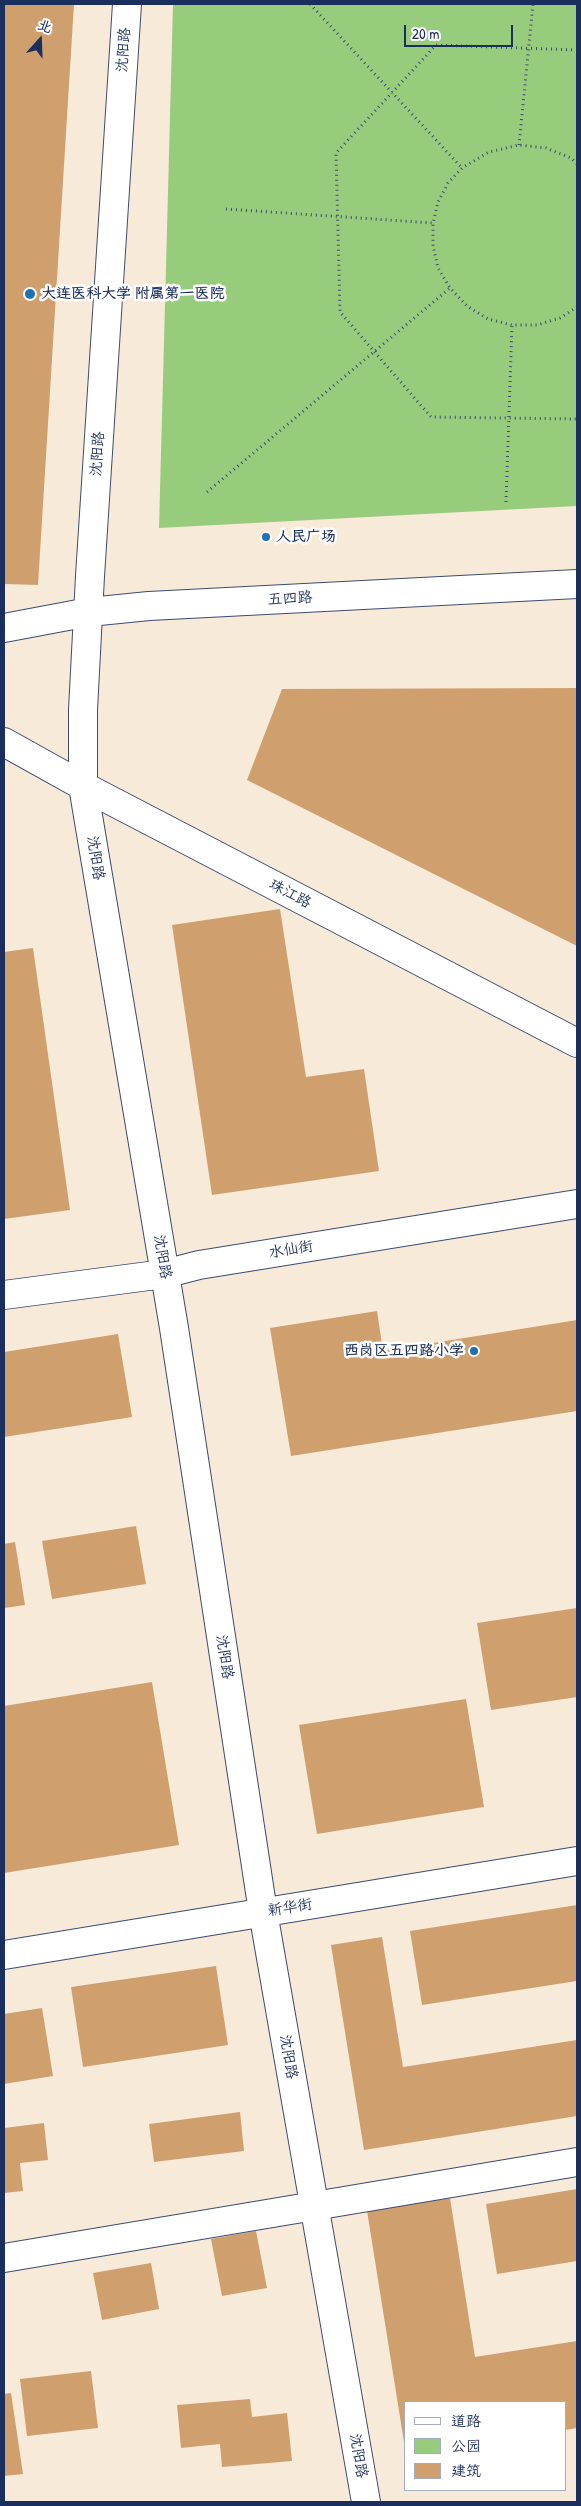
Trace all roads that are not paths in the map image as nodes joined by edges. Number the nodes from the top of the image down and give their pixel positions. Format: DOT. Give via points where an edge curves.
graph roads {
  1 [pos="128,4"];
  2 [pos="577,584"];
  3 [pos="89,612"];
  4 [pos="4,628"];
  5 [pos="4,742"];
  6 [pos="83,786"];
  7 [pos="577,1043"];
  8 [pos="577,1204"];
  9 [pos="164,1274"];
  10 [pos="4,1295"];
  11 [pos="577,1861"];
  12 [pos="263,1912"];
  13 [pos="4,1956"];
  14 [pos="577,2162"];
  15 [pos="314,2206"];
  16 [pos="4,2258"];
  17 [pos="366,2502"];
  1 -- 3 [label="street, 沈阳路"];
  2 -- 3 [label="street, 五四路" via="149,606"];
  3 -- 4 [label="street, 五四路"];
  3 -- 6 [label="street, 沈阳路" via="83,710"];
  5 -- 6 [label="street, 珠江路"];
  6 -- 7 [label="street, 珠江路"];
  6 -- 9 [label="street, 沈阳路"];
  8 -- 9 [label="street, 水仙街" via="199,1265"];
  9 -- 10 [label="street, 水仙街"];
  9 -- 12 [label="street, 沈阳路"];
  11 -- 12 [label="street, 新华街"];
  12 -- 13 [label="street, 新华街"];
  12 -- 15 [label="street, 沈阳路"];
  14 -- 15 [label="street"];
  15 -- 16 [label="street"];
  15 -- 17 [label="street, 沈阳路"];
}
